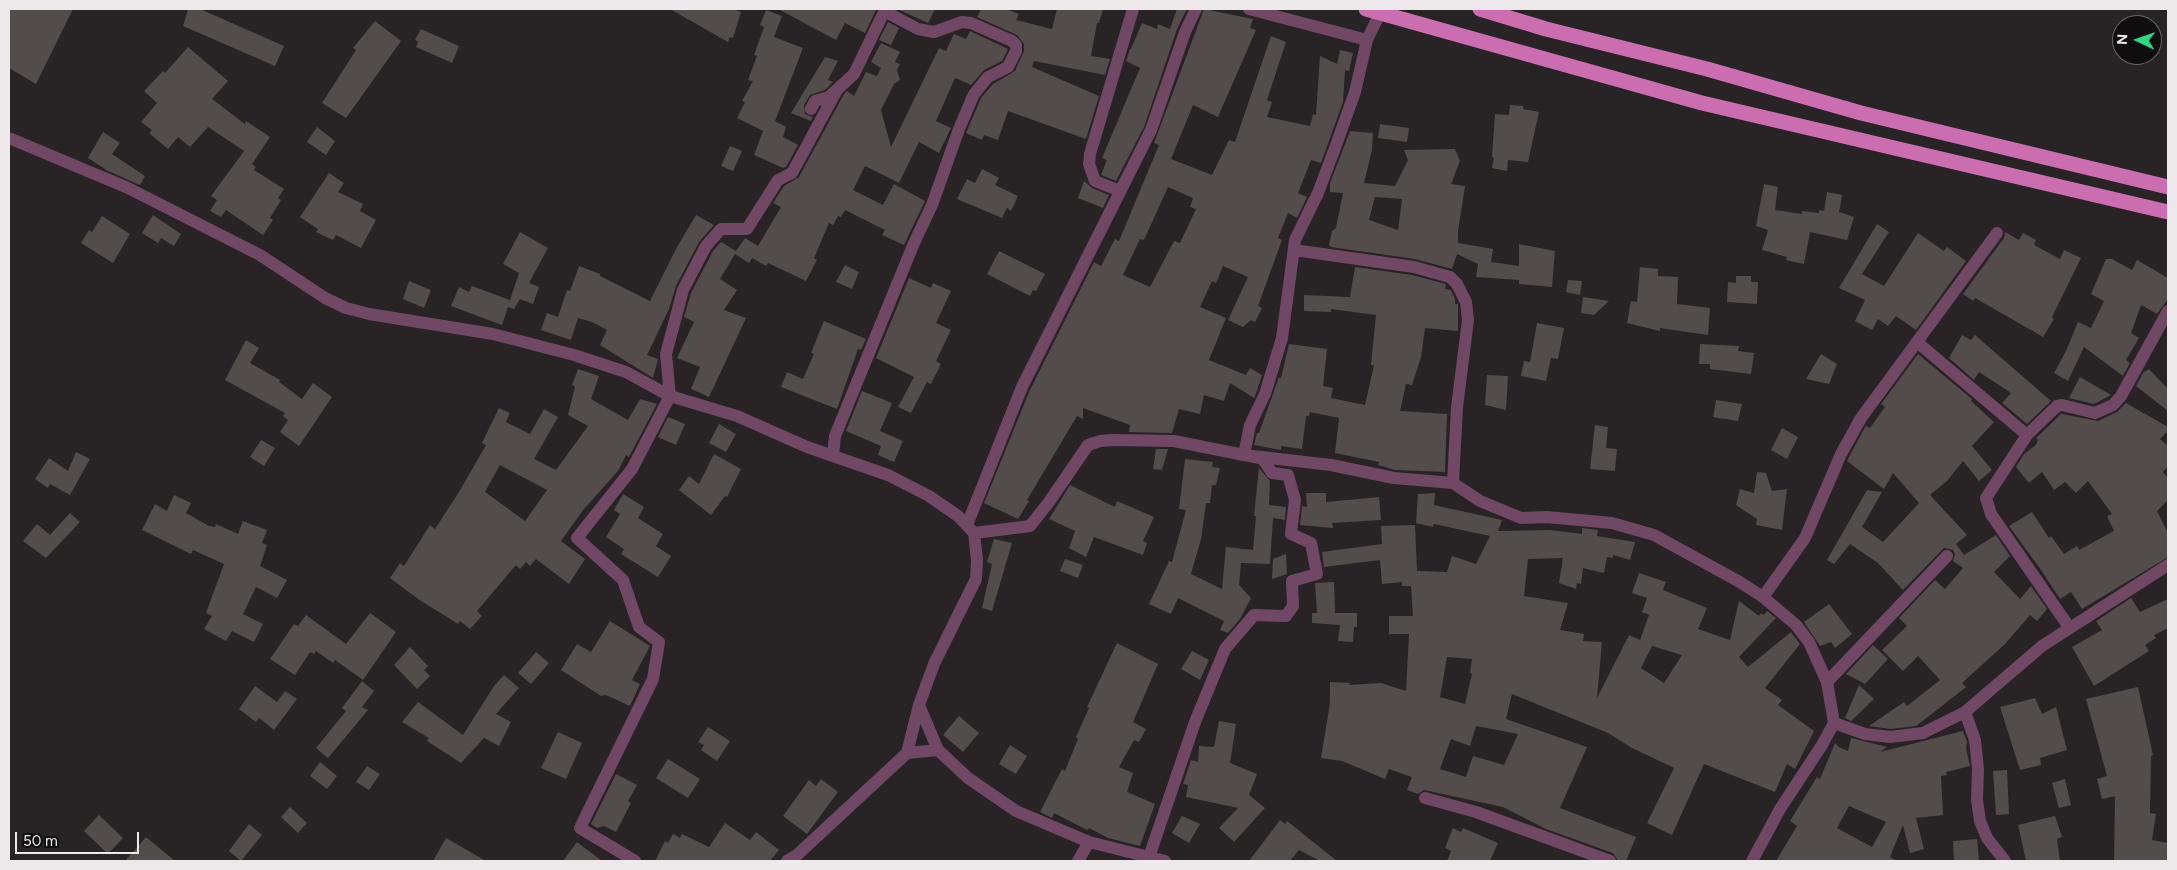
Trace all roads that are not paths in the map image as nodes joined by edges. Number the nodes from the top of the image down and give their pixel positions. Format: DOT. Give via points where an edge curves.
graph roads {
  1 [pos="1133,9"];
  2 [pos="1196,9"];
  3 [pos="1249,9"];
  4 [pos="1480,9"];
  5 [pos="1373,11"];
  6 [pos="1367,40"];
  7 [pos="837,90"];
  8 [pos="811,109"];
  9 [pos="9,138"];
  10 [pos="2168,187"];
  11 [pos="1120,191"];
  12 [pos="2168,212"];
  13 [pos="1997,233"];
  14 [pos="1294,250"];
  15 [pos="2168,311"];
  16 [pos="1917,342"];
  17 [pos="670,396"];
  18 [pos="2027,435"];
  19 [pos="833,454"];
  20 [pos="1244,455"];
  21 [pos="1453,483"];
  22 [pos="971,529"];
  23 [pos="1947,556"];
  24 [pos="2168,565"];
  25 [pos="1762,597"];
  26 [pos="2069,627"];
  27 [pos="1827,682"];
  28 [pos="919,705"];
  29 [pos="1965,712"];
  30 [pos="1834,723"];
  31 [pos="938,750"];
  32 [pos="907,753"];
  33 [pos="1425,798"];
  34 [pos="1089,842"];
  35 [pos="1149,857"];
  36 [pos="635,861"];
  37 [pos="787,861"];
  38 [pos="1078,861"];
  39 [pos="1165,861"];
  40 [pos="1610,861"];
  41 [pos="1752,861"];
  42 [pos="2005,861"];
  1 -- 11 [label="street" via="1089,164 1095,182"];
  2 -- 11 [label="street" via="1151,130"];
  3 -- 6 [label="street"];
  4 -- 10 [label="highway" via="1861,113"];
  5 -- 6 [label="street"];
  5 -- 12 [label="highway" via="1702,103"];
  6 -- 14 [label="street" via="1355,92 1318,193 1295,240"];
  7 -- 8 [label="street" via="825,100 815,101"];
  7 -- 17 [label="street" via="792,173 778,180 747,229 722,229 706,246 683,290 666,354"];
  7 -- 19 [label="street" via="854,74 886,12 918,29 934,32 962,22 971,23 1016,45 1008,67 988,78 974,94 932,205 835,436"];
  9 -- 17 [label="street" via="146,196 260,256 346,308 493,334 574,355 626,372"];
  11 -- 22 [label="street" via="1022,387"];
  13 -- 16 [label="street"];
  14 -- 20 [label="street" via="1278,353 1265,394 1250,425"];
  14 -- 21 [label="street" via="1414,267 1450,277 1457,284 1466,302 1468,320 1457,407"];
  15 -- 18 [label="street" via="2113,405 2095,413 2057,406"];
  16 -- 18 [label="street"];
  16 -- 25 [label="street" via="1861,418 1841,454 1805,538"];
  17 -- 19 [label="street" via="737,416 808,447"];
  17 -- 36 [label="street" via="632,469 577,538 623,580 639,627 659,642 653,679 580,828"];
  18 -- 26 [label="street" via="1989,491 1987,506"];
  19 -- 22 [label="street" via="888,475 929,496"];
  20 -- 21 [label="street" via="1331,465 1394,478"];
  20 -- 22 [label="street" via="1174,441 1100,441 1088,445 1080,454 1030,526"];
  20 -- 35 [label="street" via="1263,459 1272,472 1288,475 1295,500 1291,534 1311,543 1317,574 1292,581 1293,606 1286,616 1254,615 1226,649 1195,722"];
  21 -- 25 [label="street" via="1480,501 1516,517 1612,523 1654,535"];
  22 -- 28 [label="street" via="977,560 976,579 934,664"];
  23 -- 27 [label="street"];
  24 -- 26 [label="street"];
  25 -- 27 [label="street" via="1805,636"];
  26 -- 29 [label="street"];
  27 -- 30 [label="street"];
  28 -- 31 [label="street"];
  28 -- 32 [label="street"];
  29 -- 30 [label="street" via="1923,733 1890,737 1865,734"];
  29 -- 42 [label="street" via="1975,740 1980,821 1987,838"];
  30 -- 41 [label="street" via="1771,823"];
  31 -- 32 [label="street"];
  31 -- 34 [label="street" via="968,778 1016,811"];
  32 -- 37 [label="street"];
  33 -- 40 [label="street" via="1476,812"];
  34 -- 35 [label="street"];
  34 -- 38 [label="street"];
  35 -- 39 [label="street"];
}
